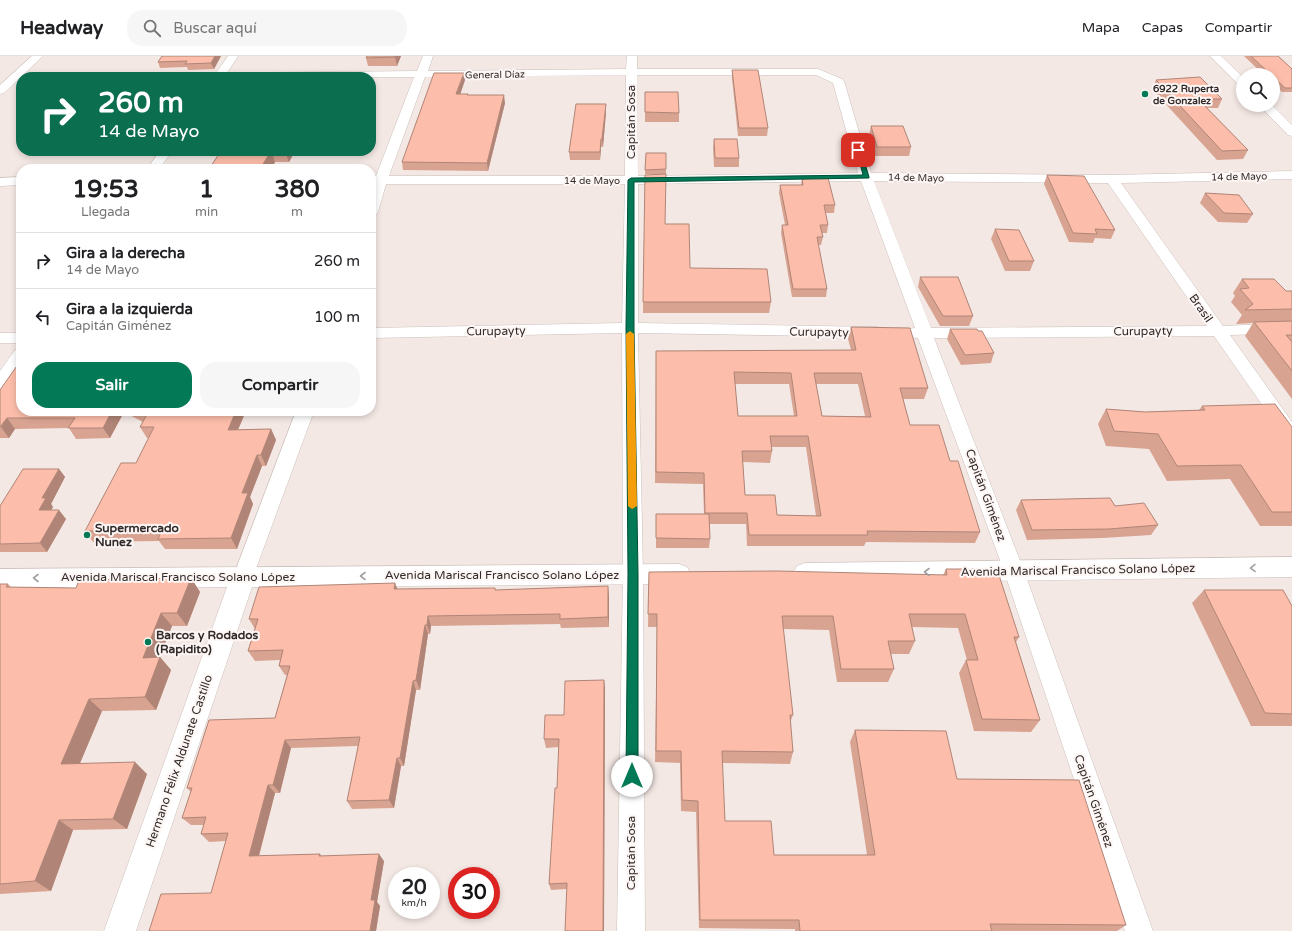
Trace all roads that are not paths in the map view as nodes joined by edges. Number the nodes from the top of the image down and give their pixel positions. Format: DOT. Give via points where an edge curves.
graph roads {
  1 [pos="38,56"];
  2 [pos="233,56"];
  3 [pos="428,56"];
  4 [pos="632,56"];
  5 [pos="1215,56"];
  6 [pos="23,72"];
  7 [pos="222,72"];
  8 [pos="631,72"];
  9 [pos="818,72"];
  10 [pos="376,75"];
  11 [pos="421,75"];
  12 [pos="1236,76"];
  13 [pos="0,78"];
  14 [pos="16,78"];
  15 [pos="16,79"];
  16 [pos="0,91"];
  17 [pos="1272,112"];
  18 [pos="1292,132"];
  19 [pos="1292,175"];
  20 [pos="866,177"];
  21 [pos="1112,179"];
  22 [pos="376,180"];
  23 [pos="631,180"];
  24 [pos="0,182"];
  25 [pos="16,182"];
  26 [pos="630,328"];
  27 [pos="1292,328"];
  28 [pos="1217,331"];
  29 [pos="376,333"];
  30 [pos="925,333"];
  31 [pos="0,338"];
  32 [pos="16,338"];
  33 [pos="16,361"];
  34 [pos="0,383"];
  35 [pos="303,416"];
  36 [pos="1292,435"];
  37 [pos="1292,567"];
  38 [pos="1014,571"];
  39 [pos="697,573"];
  40 [pos="784,573"];
  41 [pos="633,574"];
  42 [pos="243,577"];
  43 [pos="0,579"];
  44 [pos="120,931"];
  45 [pos="631,931"];
  46 [pos="1140,931"];
  1 -- 6 [label="street"];
  2 -- 7 [label="street"];
  3 -- 11 [label="street"];
  4 -- 8 [label="street, Capitán Sosa"];
  5 -- 12 [label="street"];
  8 -- 9 [label="street, General Díaz"];
  8 -- 11 [label="street, General Díaz"];
  8 -- 23 [label="street, Capitán Sosa"];
  9 -- 20 [label="street, Capitán Giménez" via="838,81"];
  10 -- 11 [label="street, General Díaz"];
  11 -- 22 [label="street"];
  13 -- 14 [label="street"];
  15 -- 16 [label="street"];
  17 -- 18 [label="street"];
  19 -- 21 [label="street, 14 de Mayo"];
  20 -- 21 [label="street, 14 de Mayo"];
  20 -- 23 [label="street, 14 de Mayo"];
  20 -- 30 [label="street, Capitán Giménez"];
  21 -- 28 [label="street, Brasil"];
  22 -- 23 [label="street, 14 de Mayo"];
  23 -- 26 [label="street, Capitán Sosa"];
  24 -- 25 [label="street"];
  26 -- 29 [label="street, Curupayty"];
  26 -- 30 [label="street, Curupayty"];
  26 -- 41 [label="street, Capitán Sosa"];
  27 -- 28 [label="street, Curupayty"];
  28 -- 30 [label="street, Curupayty"];
  28 -- 36 [label="street, Brasil"];
  30 -- 38 [label="street, Capitán Giménez"];
  31 -- 32 [label="street"];
  33 -- 34 [label="street"];
  35 -- 42 [label="street, Hermano Félix Aldunate Castillo"];
  37 -- 38 [label="main road, Avenida Mariscal Francisco Solano López, one-way"];
  38 -- 40 [label="main road, Avenida Mariscal Francisco Solano López, one-way"];
  38 -- 46 [label="street, Capitán Giménez"];
  39 -- 41 [label="main road, Avenida Mariscal Francisco Solano López"];
  41 -- 42 [label="main road, Avenida Mariscal Francisco Solano López, one-way"];
  41 -- 45 [label="street, Capitán Sosa"];
  42 -- 43 [label="main road, Avenida Mariscal Francisco Solano López, one-way"];
  42 -- 44 [label="main road, Hermano Félix Aldunate Castillo"];
}
